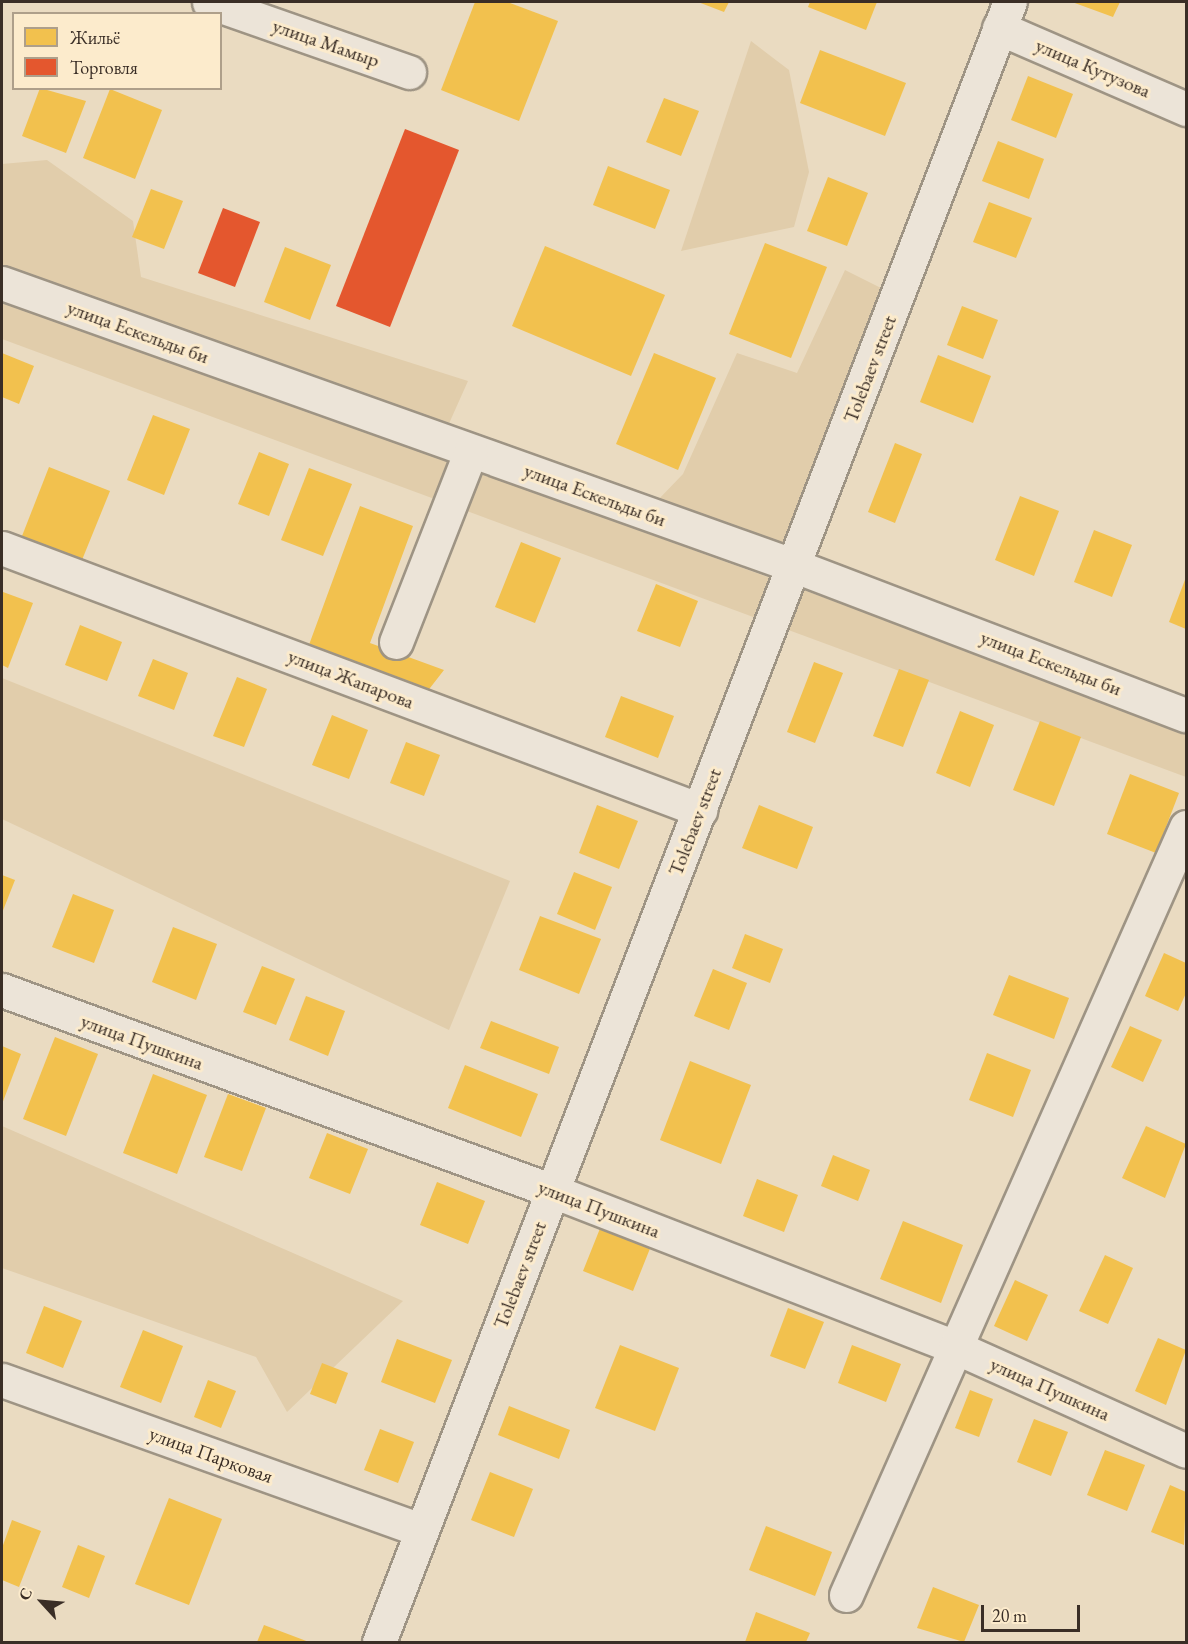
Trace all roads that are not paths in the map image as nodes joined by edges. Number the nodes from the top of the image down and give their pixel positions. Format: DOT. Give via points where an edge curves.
graph roads {
  1 [pos="208,2"];
  2 [pos="1005,15"];
  3 [pos="409,72"];
  4 [pos="1186,109"];
  5 [pos="2,283"];
  6 [pos="471,451"];
  7 [pos="2,548"];
  8 [pos="795,566"];
  9 [pos="396,642"];
  10 [pos="1186,715"];
  11 [pos="700,810"];
  12 [pos="1186,827"];
  13 [pos="2,990"];
  14 [pos="553,1191"];
  15 [pos="955,1347"];
  16 [pos="2,1380"];
  17 [pos="1186,1451"];
  18 [pos="420,1530"];
  19 [pos="846,1595"];
  20 [pos="379,1642"];
  1 -- 3 [label="street, улица Мамыр"];
  2 -- 4 [label="street, улица Кутузова"];
  2 -- 8 [label="street, Tolebaev street"];
  5 -- 6 [label="street, улица Ескельды би"];
  6 -- 8 [label="street, улица Ескельды би"];
  6 -- 9 [label="street"];
  7 -- 11 [label="street, улица Жапарова"];
  8 -- 10 [label="street, улица Ескельды би"];
  8 -- 11 [label="street, Tolebaev street"];
  11 -- 14 [label="street, Tolebaev street"];
  12 -- 15 [label="street"];
  13 -- 14 [label="street, улица Пушкина"];
  14 -- 15 [label="street, улица Пушкина"];
  14 -- 18 [label="street, Tolebaev street"];
  15 -- 17 [label="street, улица Пушкина"];
  15 -- 19 [label="street"];
  16 -- 18 [label="street, улица Парковая"];
  18 -- 20 [label="street, Tolebaev street"];
}
